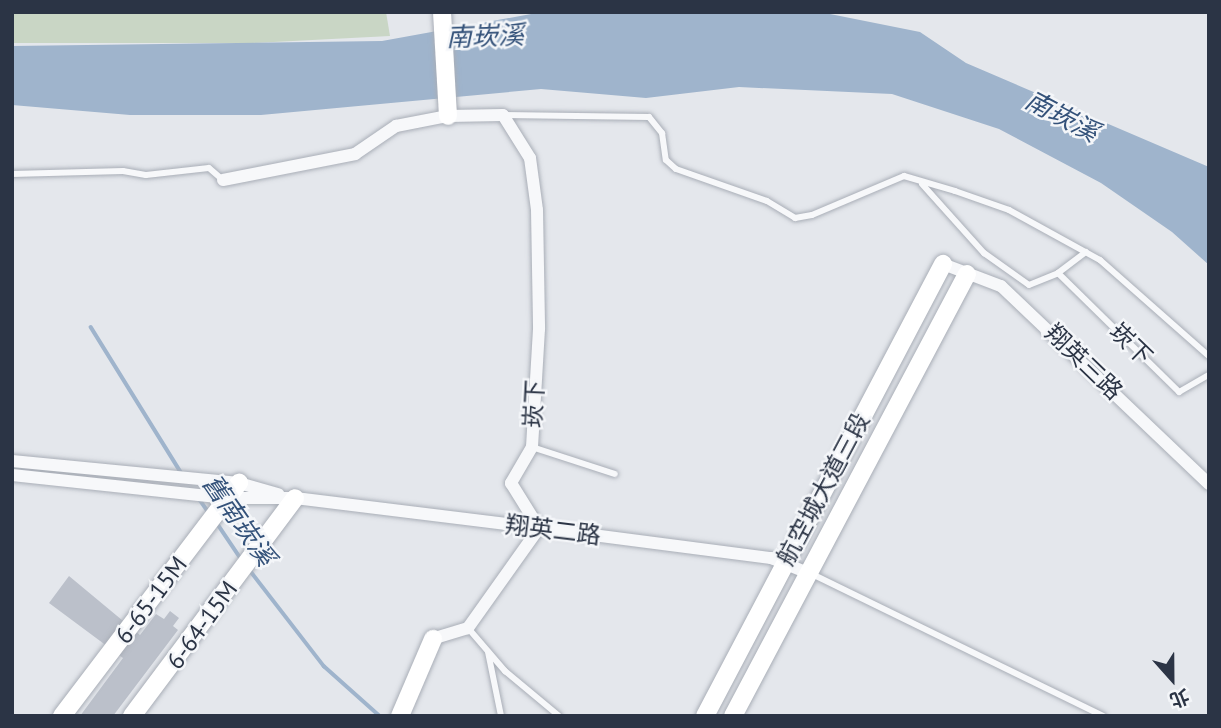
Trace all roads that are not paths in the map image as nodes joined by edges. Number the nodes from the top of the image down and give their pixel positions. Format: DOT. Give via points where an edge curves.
graph roads {
  1 [pos="442,12"];
  2 [pos="447,111"];
  3 [pos="503,115"];
  4 [pos="12,174"];
  5 [pos="223,180"];
  6 [pos="920,182"];
  7 [pos="1086,252"];
  8 [pos="943,264"];
  9 [pos="1058,273"];
  10 [pos="967,274"];
  11 [pos="1209,356"];
  12 [pos="1209,375"];
  13 [pos="532,447"];
  14 [pos="12,461"];
  15 [pos="615,474"];
  16 [pos="12,475"];
  17 [pos="1209,484"];
  18 [pos="234,491"];
  19 [pos="295,498"];
  20 [pos="539,528"];
  21 [pos="785,562"];
  22 [pos="808,573"];
  23 [pos="468,628"];
  24 [pos="433,639"];
  25 [pos="487,650"];
  26 [pos="62,716"];
  27 [pos="132,716"];
  28 [pos="400,716"];
  29 [pos="502,716"];
  30 [pos="559,716"];
  31 [pos="705,716"];
  32 [pos="733,716"];
  33 [pos="1103,716"];
  1 -- 2 [label="street"];
  2 -- 3 [label="street, 崁下"];
  2 -- 5 [label="street, 崁下" via="396,126 355,155"];
  3 -- 6 [label="lane, 崁下" via="649,117 662,133 666,160 676,169 767,201 795,218 897,178"];
  3 -- 13 [label="street, 崁下" via="530,158 535,178 538,329"];
  4 -- 5 [label="lane" via="123,171 146,175 209,168"];
  6 -- 7 [label="lane, 崁下" via="1009,211"];
  6 -- 9 [label="lane" via="984,253 1029,285"];
  7 -- 9 [label="lane"];
  7 -- 11 [label="lane, 崁下"];
  8 -- 10 [label="street, 翔英三路"];
  8 -- 21 [label="street, 航空城大道三段"];
  9 -- 12 [label="lane, 崁下" via="1179,391"];
  10 -- 17 [label="street, 翔英三路" via="1001,286 1027,308"];
  10 -- 22 [label="street, 航空城大道三段"];
  13 -- 15 [label="lane"];
  13 -- 20 [label="street, 崁下" via="511,482"];
  14 -- 18 [label="street, 翔英二路"];
  16 -- 18 [label="street, 翔英二路"];
  18 -- 19 [label="street, 翔英二路"];
  18 -- 26 [label="street, 6-65-15M"];
  19 -- 20 [label="street, 翔英二路"];
  19 -- 27 [label="street, 6-64-15M"];
  20 -- 21 [label="street, 翔英二路"];
  20 -- 23 [label="street"];
  21 -- 22 [label="street, 翔英二路"];
  21 -- 31 [label="street, 航空城大道三段"];
  22 -- 32 [label="street, 航空城大道三段"];
  22 -- 33 [label="lane"];
  23 -- 24 [label="street"];
  23 -- 25 [label="lane"];
  24 -- 28 [label="street"];
  25 -- 29 [label="lane"];
  25 -- 30 [label="lane"];
}
